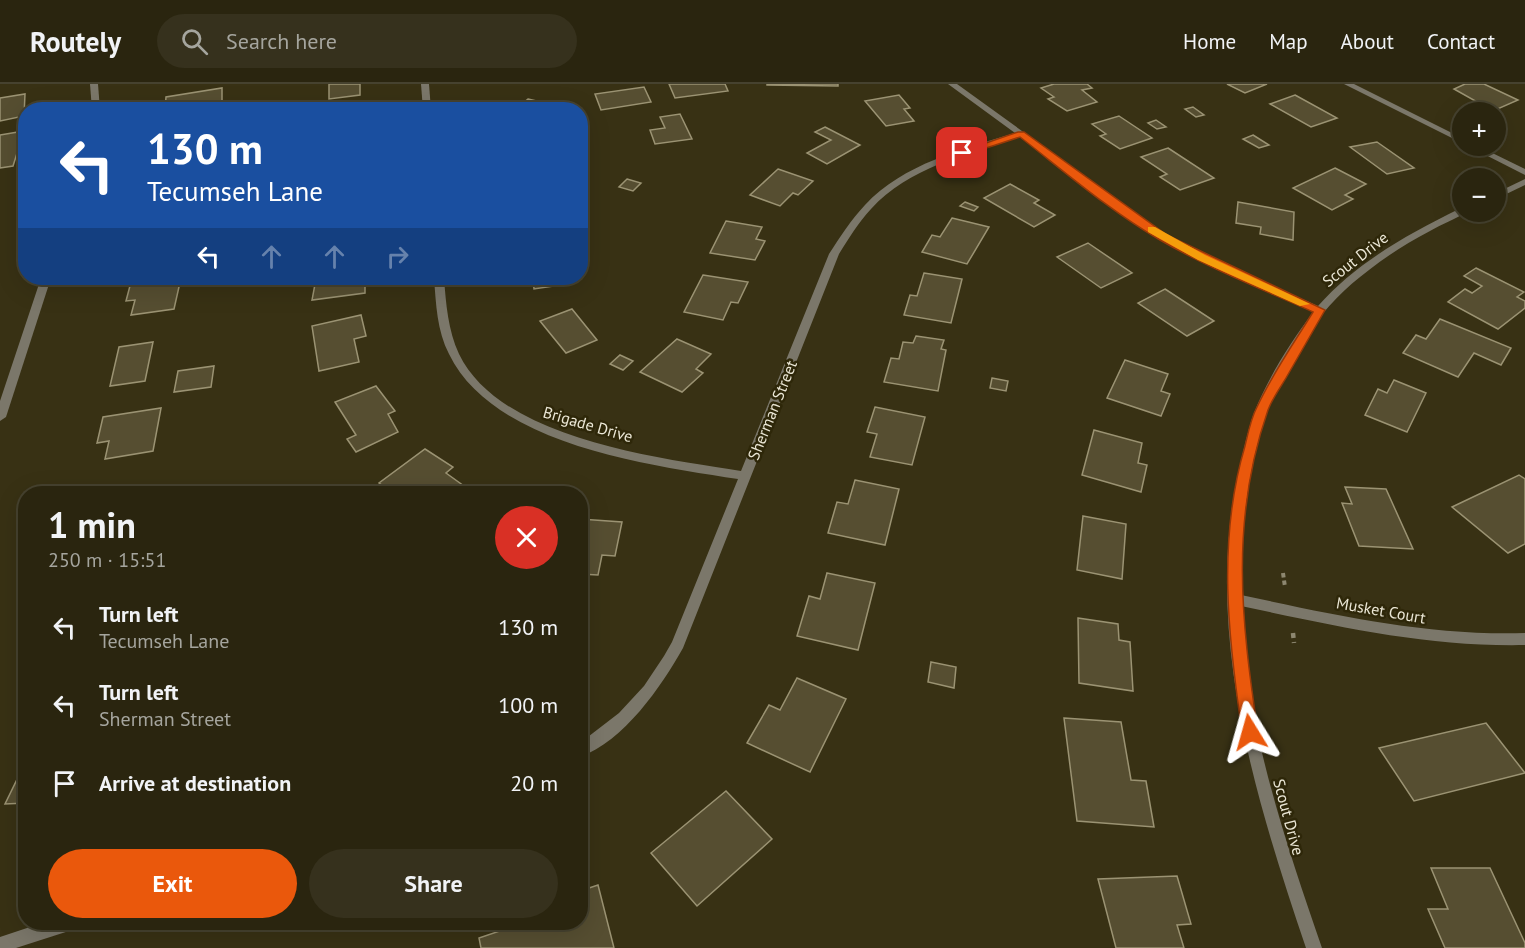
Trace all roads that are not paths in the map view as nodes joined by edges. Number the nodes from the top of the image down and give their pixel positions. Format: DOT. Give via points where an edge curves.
graph roads {
  1 [pos="94,84"];
  2 [pos="425,84"];
  3 [pos="952,84"];
  4 [pos="1348,84"];
  5 [pos="95,102"];
  6 [pos="426,102"];
  7 [pos="1021,134"];
  8 [pos="1452,136"];
  9 [pos="1492,156"];
  10 [pos="1525,172"];
  11 [pos="1525,182"];
  12 [pos="1506,191"];
  13 [pos="1452,216"];
  14 [pos="44,285"];
  15 [pos="440,285"];
  16 [pos="1319,310"];
  17 [pos="0,417"];
  18 [pos="746,476"];
  19 [pos="1234,599"];
  20 [pos="1525,639"];
  21 [pos="588,745"];
  22 [pos="47,930"];
  23 [pos="0,945"];
  24 [pos="1314,948"];
  1 -- 5 [label="street"];
  2 -- 6 [label="street"];
  3 -- 7 [label="street"];
  4 -- 8 [label="street"];
  7 -- 16 [label="street" via="1163,237"];
  7 -- 18 [label="street, Sherman Street" via="918,171 887,188 860,212 834,254"];
  9 -- 10 [label="street"];
  11 -- 12 [label="street"];
  13 -- 16 [label="street, Scout Drive" via="1369,266"];
  14 -- 17 [label="street"];
  15 -- 18 [label="street, Brigade Drive" via="447,339 460,366 504,409 550,434 674,464"];
  16 -- 19 [label="street, Scout Drive" via="1282,370 1254,430 1236,527"];
  18 -- 21 [label="street, Sherman Street" via="697,600 660,677 646,695"];
  19 -- 20 [label="street, Musket Court" via="1398,631 1445,637"];
  19 -- 24 [label="street, Scout Drive" via="1250,732 1278,849"];
  22 -- 23 [label="street"];
}
